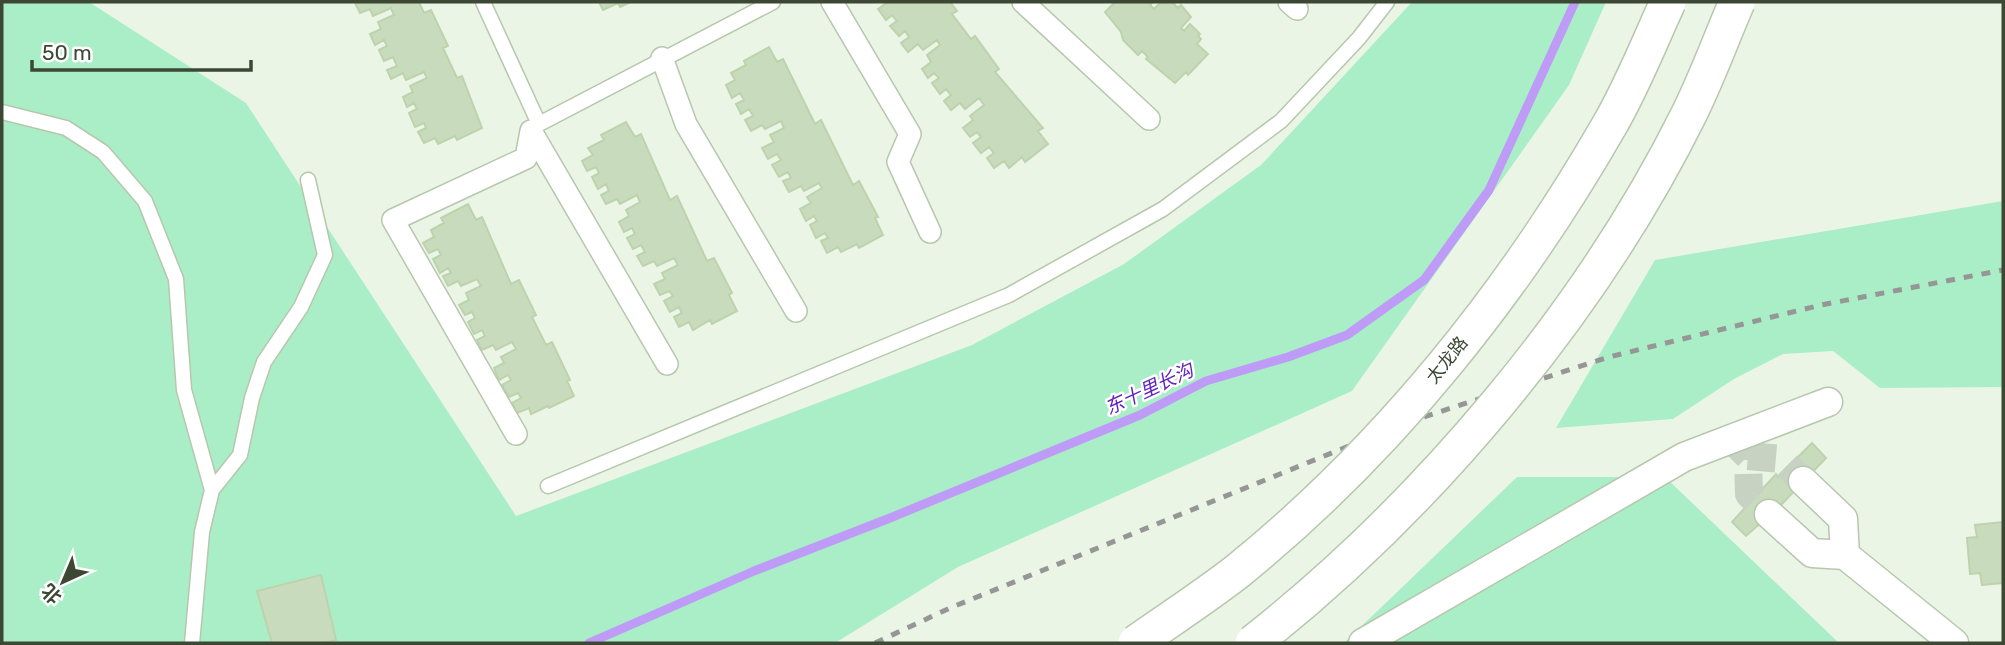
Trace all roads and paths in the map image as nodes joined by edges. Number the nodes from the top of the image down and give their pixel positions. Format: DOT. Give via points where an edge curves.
graph roads {
  1 [pos="483,2"];
  2 [pos="773,2"];
  3 [pos="832,2"];
  4 [pos="1023,2"];
  5 [pos="1387,2"];
  6 [pos="1668,2"];
  7 [pos="1737,2"];
  8 [pos="662,58"];
  9 [pos="2,112"];
  10 [pos="1149,118"];
  11 [pos="308,180"];
  12 [pos="930,232"];
  13 [pos="796,311"];
  14 [pos="667,364"];
  15 [pos="1828,402"];
  16 [pos="516,434"];
  17 [pos="1803,481"];
  18 [pos="548,486"];
  19 [pos="212,490"];
  20 [pos="1769,514"];
  21 [pos="1845,555"];
  22 [pos="192,643"];
  23 [pos="1136,643"];
  24 [pos="1253,643"];
  25 [pos="1363,643"];
  26 [pos="1954,643"];
  1 -- 8 [label="lane" via="539,124"];
  2 -- 8 [label="lane"];
  3 -- 12 [label="street" via="910,134 898,162"];
  4 -- 10 [label="street"];
  5 -- 18 [label="lane" via="1282,121 1163,209 1009,295"];
  6 -- 23 [label="street, 太龙路, bridge" via="1610,125 1506,285 1429,384 1348,471 1238,570"];
  7 -- 24 [label="street, bridge" via="1689,114 1619,235 1525,370 1413,498 1306,602"];
  8 -- 13 [label="street" via="686,124"];
  9 -- 19 [label="lane" via="66,128 103,152 145,201 176,279 184,390"];
  11 -- 19 [label="lane" via="325,255 301,307 264,362 240,455"];
  14 -- 16 [label="street" via="531,131 526,158 393,220"];
  15 -- 25 [label="street" via="1684,457"];
  17 -- 21 [label="street" via="1843,519"];
  19 -- 22 [label="lane" via="202,532"];
  20 -- 21 [label="street" via="1812,554"];
  21 -- 26 [label="street"];
}
